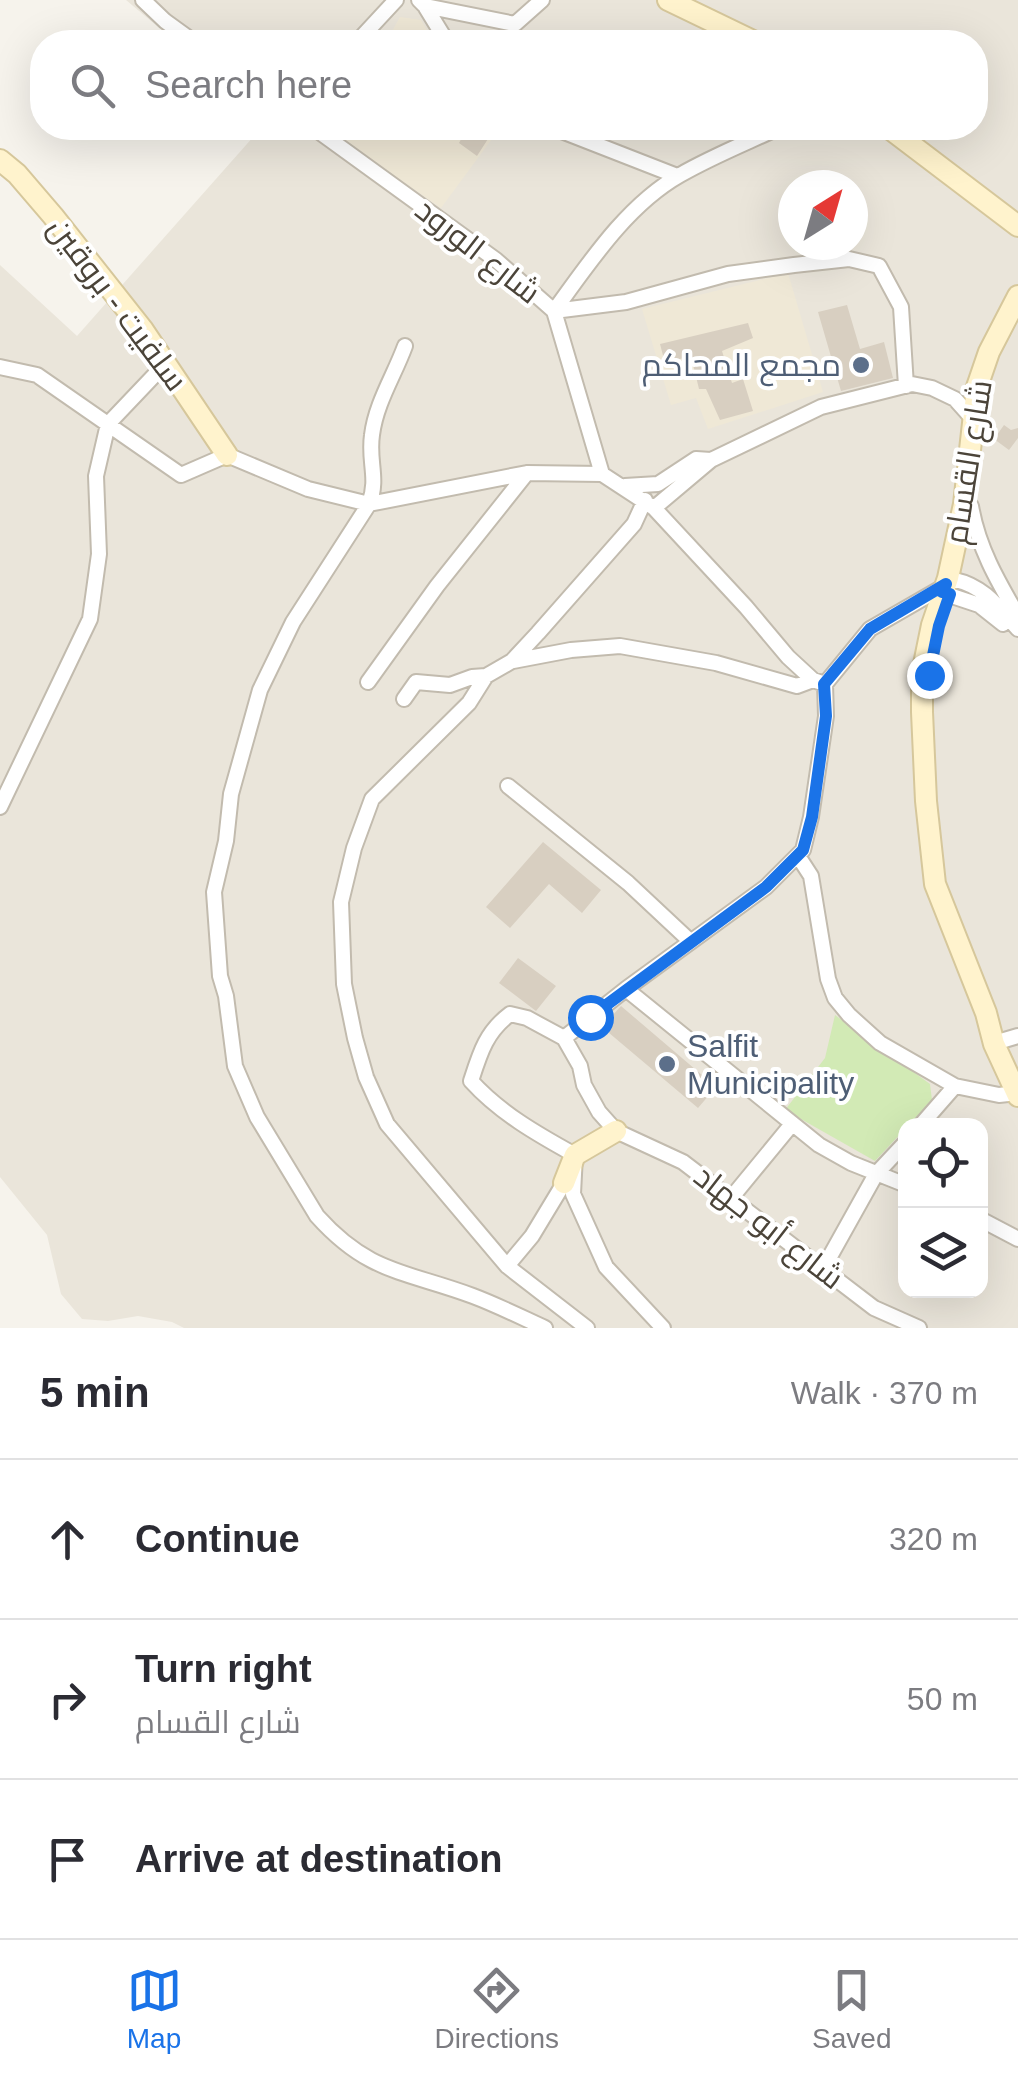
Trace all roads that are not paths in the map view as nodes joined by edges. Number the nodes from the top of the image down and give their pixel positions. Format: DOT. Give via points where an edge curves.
graph roads {
  1 [pos="143,0"];
  2 [pos="396,0"];
  3 [pos="542,0"];
  4 [pos="668,0"];
  5 [pos="686,0"];
  6 [pos="422,3"];
  7 [pos="177,30"];
  8 [pos="368,30"];
  9 [pos="439,30"];
  10 [pos="731,30"];
  11 [pos="748,30"];
  12 [pos="330,140"];
  13 [pos="585,140"];
  14 [pos="753,140"];
  15 [pos="905,140"];
  16 [pos="921,140"];
  17 [pos="0,160"];
  18 [pos="677,176"];
  19 [pos="1018,210"];
  20 [pos="1018,226"];
  21 [pos="1018,296"];
  22 [pos="554,311"];
  23 [pos="1018,317"];
  24 [pos="405,346"];
  25 [pos="166,363"];
  26 [pos="0,367"];
  27 [pos="906,386"];
  28 [pos="972,418"];
  29 [pos="108,424"];
  30 [pos="227,455"];
  31 [pos="711,460"];
  32 [pos="527,473"];
  33 [pos="602,474"];
  34 [pos="623,486"];
  35 [pos="369,504"];
  36 [pos="650,504"];
  37 [pos="971,506"];
  38 [pos="948,588"];
  39 [pos="1018,616"];
  40 [pos="1018,629"];
  41 [pos="1018,638"];
  42 [pos="512,661"];
  43 [pos="486,676"];
  44 [pos="368,682"];
  45 [pos="819,682"];
  46 [pos="404,699"];
  47 [pos="508,786"];
  48 [pos="0,807"];
  49 [pos="798,856"];
  50 [pos="690,941"];
  51 [pos="626,988"];
  52 [pos="564,1038"];
  53 [pos="1009,1038"];
  54 [pos="1018,1080"];
  55 [pos="955,1086"];
  56 [pos="1018,1094"];
  57 [pos="927,1118"];
  58 [pos="792,1124"];
  59 [pos="616,1131"];
  60 [pos="898,1151"];
  61 [pos="575,1155"];
  62 [pos="876,1174"];
  63 [pos="898,1182"];
  64 [pos="564,1184"];
  65 [pos="732,1197"];
  66 [pos="988,1222"];
  67 [pos="1018,1238"];
  68 [pos="507,1266"];
  69 [pos="823,1269"];
  70 [pos="544,1328"];
  71 [pos="587,1328"];
  72 [pos="663,1328"];
  73 [pos="919,1328"];
  1 -- 7 [label="street"];
  2 -- 8 [label="street"];
  3 -- 6 [label="street" via="516,24"];
  4 -- 10 [label="main road"];
  5 -- 11 [label="main road"];
  6 -- 9 [label="street"];
  12 -- 22 [label="street, شارع الورود" via="482,249"];
  13 -- 18 [label="street"];
  14 -- 18 [label="street"];
  15 -- 20 [label="main road"];
  16 -- 19 [label="main road"];
  17 -- 25 [label="main road, سلفيت - بروقين" via="53,216"];
  18 -- 22 [label="street" via="631,215"];
  21 -- 28 [label="main road, شارع القسام" via="980,374"];
  22 -- 27 [label="street" via="626,302 728,274 849,259 879,266 901,306"];
  22 -- 33 [label="street, شارع الورود"];
  23 -- 37 [label="main road" via="989,376"];
  24 -- 35 [label="street" via="377,411 370,458 376,484"];
  25 -- 29 [label="street"];
  25 -- 30 [label="main road, سلفيت - بروقين"];
  26 -- 29 [label="street" via="37,375"];
  27 -- 28 [label="street" via="944,392"];
  27 -- 31 [label="street" via="821,408"];
  28 -- 38 [label="main road, شارع القسام"];
  29 -- 30 [label="street" via="181,475"];
  29 -- 48 [label="street" via="96,476 99,554 90,618"];
  30 -- 35 [label="street" via="308,489"];
  31 -- 34 [label="street" via="696,459 658,484"];
  31 -- 36 [label="street"];
  32 -- 33 [label="street"];
  32 -- 35 [label="street"];
  32 -- 44 [label="street"];
  33 -- 34 [label="street"];
  34 -- 36 [label="street"];
  35 -- 70 [label="street" via="292,622 243,743 214,892 235,1066 257,1117 329,1230 393,1272 474,1296"];
  36 -- 42 [label="street"];
  36 -- 45 [label="street" via="788,657"];
  37 -- 38 [label="main road"];
  37 -- 39 [label="street" via="986,559"];
  38 -- 40 [label="street" via="969,583"];
  38 -- 41 [label="street"];
  38 -- 45 [label="street" via="870,629"];
  38 -- 53 [label="main road, شارع القسام" via="929,675 938,853 944,885"];
  38 -- 56 [label="main road, شارع القسام" via="922,674 935,884"];
  42 -- 43 [label="street"];
  42 -- 45 [label="street" via="620,646 797,686"];
  43 -- 46 [label="street" via="450,685 416,682"];
  43 -- 68 [label="street" via="469,703 372,800 340,902 341,952 355,1038 387,1124"];
  45 -- 49 [label="street" via="826,716 812,817"];
  47 -- 50 [label="street"];
  49 -- 50 [label="street"];
  49 -- 55 [label="street" via="811,876 835,998 880,1043"];
  50 -- 51 [label="street"];
  51 -- 52 [label="street"];
  51 -- 58 [label="street"];
  52 -- 59 [label="street" via="591,1098"];
  52 -- 61 [label="street" via="510,1014 493,1026 471,1081 516,1120"];
  53 -- 54 [label="main road, شارع القسام"];
  55 -- 56 [label="street"];
  55 -- 57 [label="street"];
  58 -- 62 [label="street"];
  58 -- 65 [label="street"];
  59 -- 61 [label="main road"];
  59 -- 65 [label="street, شارع أبو جهاد" via="683,1162"];
  60 -- 62 [label="street"];
  61 -- 64 [label="main road"];
  61 -- 72 [label="street" via="573,1194 606,1267"];
  62 -- 63 [label="street"];
  62 -- 69 [label="street"];
  64 -- 68 [label="street"];
  65 -- 69 [label="street, شارع أبو جهاد"];
  66 -- 67 [label="street"];
  68 -- 71 [label="street"];
  69 -- 73 [label="street, شارع أبو جهاد" via="874,1308"];
}
